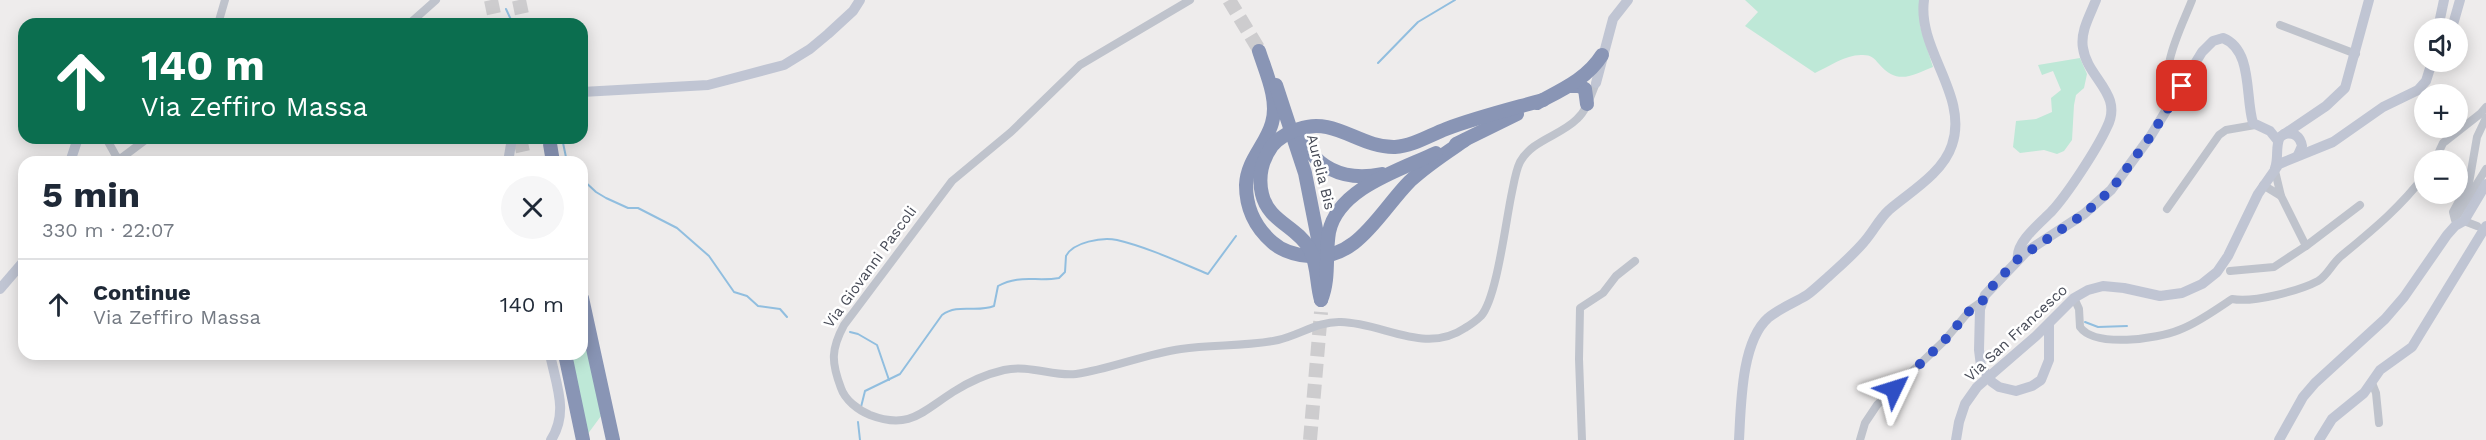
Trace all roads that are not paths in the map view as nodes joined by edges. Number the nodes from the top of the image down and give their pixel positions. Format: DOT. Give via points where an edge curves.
graph roads {
  1 [pos="225,0"];
  2 [pos="436,0"];
  3 [pos="860,0"];
  4 [pos="1190,0"];
  5 [pos="1628,0"];
  6 [pos="1924,0"];
  7 [pos="2096,0"];
  8 [pos="2192,0"];
  9 [pos="2369,0"];
  10 [pos="2444,0"];
  11 [pos="2460,0"];
  12 [pos="220,18"];
  13 [pos="416,18"];
  14 [pos="2440,18"];
  15 [pos="2455,18"];
  16 [pos="2280,25"];
  17 [pos="2356,54"];
  18 [pos="1602,55"];
  19 [pos="2429,72"];
  20 [pos="2432,72"];
  21 [pos="2428,77"];
  22 [pos="1596,82"];
  23 [pos="1574,83"];
  24 [pos="588,92"];
  25 [pos="1543,100"];
  26 [pos="2172,103"];
  27 [pos="1587,104"];
  28 [pos="2486,107"];
  29 [pos="2486,118"];
  30 [pos="2298,124"];
  31 [pos="2259,126"];
  32 [pos="1298,136"];
  33 [pos="1465,140"];
  34 [pos="2280,142"];
  35 [pos="140,144"];
  36 [pos="549,144"];
  37 [pos="2440,150"];
  38 [pos="124,156"];
  39 [pos="552,156"];
  40 [pos="2294,157"];
  41 [pos="1422,160"];
  42 [pos="2275,168"];
  43 [pos="2486,169"];
  44 [pos="2486,184"];
  45 [pos="2263,185"];
  46 [pos="2414,188"];
  47 [pos="2281,196"];
  48 [pos="2360,205"];
  49 [pos="2167,209"];
  50 [pos="2458,222"];
  51 [pos="2482,229"];
  52 [pos="2306,246"];
  53 [pos="1320,249"];
  54 [pos="2018,259"];
  55 [pos="1635,261"];
  56 [pos="18,268"];
  57 [pos="2230,271"];
  58 [pos="0,289"];
  59 [pos="2074,298"];
  60 [pos="1982,302"];
  61 [pos="1321,306"];
  62 [pos="2049,324"];
  63 [pos="588,325"];
  64 [pos="2036,336"];
  65 [pos="2049,355"];
  66 [pos="551,360"];
  67 [pos="565,360"];
  68 [pos="2372,382"];
  69 [pos="2379,423"];
  70 [pos="551,440"];
  71 [pos="583,440"];
  72 [pos="613,440"];
  73 [pos="1582,440"];
  74 [pos="1739,440"];
  75 [pos="1860,440"];
  76 [pos="1956,440"];
  77 [pos="2278,440"];
  78 [pos="2319,440"];
  1 -- 12 [label="street"];
  2 -- 13 [label="street"];
  3 -- 24 [label="street" via="828,34 784,65 708,85"];
  4 -- 27 [label="street, Via Giovanni Pascoli" via="1080,65 1011,132 952,181 833,345 834,370 843,395 862,412 887,421 911,419 953,392 1006,369 1073,375 1179,349 1280,339 1325,323 1344,322 1412,338 1433,340 1451,336 1482,316 1486,306 1495,282 1520,162 1534,146 1578,119"];
  5 -- 18 [label="street, Via Giovanni Pascoli" via="1613,19"];
  6 -- 74 [label="street" via="1929,40 1953,107 1952,147 1936,170 1885,214 1863,243 1829,276 1808,295 1767,319 1759,329 1750,349"];
  7 -- 54 [label="street" via="2082,47 2112,103 2111,119 2056,205 2020,247"];
  8 -- 26 [label="street" via="2168,64"];
  9 -- 17 [label="street"];
  10 -- 14 [label="street"];
  11 -- 15 [label="street"];
  16 -- 17 [label="street"];
  17 -- 30 [label="street" via="2341,94"];
  18 -- 22 [label="street, Via Giovanni Pascoli"];
  18 -- 23 [label="highway"];
  19 -- 21 [label="street"];
  20 -- 21 [label="street, Via San Francesco"];
  21 -- 40 [label="street, Via San Francesco" via="2418,90 2383,107 2343,136"];
  22 -- 23 [label="highway"];
  22 -- 27 [label="street, Via Giovanni Pascoli"];
  23 -- 25 [label="highway"];
  23 -- 27 [label="highway" via="1584,89"];
  25 -- 33 [label="highway"];
  25 -- 53 [label="highway" via="1395,147 1372,143 1328,126 1308,126 1285,135 1266,156 1261,190 1276,219"];
  26 -- 31 [label="street" via="2207,46 2223,38 2232,42 2241,57 2250,111"];
  26 -- 54 [label="street" via="2111,190 2084,214"];
  28 -- 37 [label="street"];
  29 -- 50 [label="street" via="2477,137 2469,183 2453,212"];
  30 -- 31 [label="street" via="2276,129"];
  30 -- 34 [label="street"];
  31 -- 34 [label="street"];
  31 -- 49 [label="street" via="2226,130 2219,135"];
  32 -- 33 [label="highway, Aurelia Bis" via="1286,96 1258,50 1274,111 1273,122 1247,173 1250,210 1267,238 1285,251 1324,257 1346,250 1361,238 1411,180"];
  32 -- 41 [label="highway" via="1324,165 1349,176 1384,174"];
  32 -- 53 [label="highway, Aurelia Bis"];
  33 -- 41 [label="highway"];
  34 -- 40 [label="street" via="2283,156"];
  34 -- 40 [label="street" via="2294,134 2299,138 2302,146"];
  34 -- 42 [label="street, Via San Francesco"];
  35 -- 38 [label="street"];
  36 -- 39 [label="highway"];
  40 -- 42 [label="street, Via San Francesco"];
  41 -- 53 [label="highway" via="1349,198"];
  42 -- 45 [label="street, Via San Francesco"];
  42 -- 47 [label="street"];
  43 -- 50 [label="street"];
  44 -- 50 [label="street"];
  45 -- 47 [label="street"];
  45 -- 59 [label="street, Via San Francesco" via="2228,256 2202,284 2182,293 2160,296 2103,286"];
  46 -- 59 [label="street" via="2381,224 2339,257 2321,279 2269,296 2232,299 2171,333 2126,340 2088,335 2080,327"];
  47 -- 52 [label="street"];
  48 -- 52 [label="street"];
  50 -- 51 [label="street"];
  50 -- 77 [label="street" via="2385,319 2314,383"];
  51 -- 68 [label="street" via="2412,347 2380,370"];
  52 -- 57 [label="street" via="2274,267"];
  53 -- 61 [label="highway, Aurelia Bis" via="1315,263 1322,278"];
  54 -- 60 [label="street"];
  55 -- 73 [label="street" via="1603,293 1580,308"];
  56 -- 58 [label="street"];
  59 -- 62 [label="street, Via San Francesco"];
  60 -- 65 [label="street" via="1979,358 1985,374 1999,387 2016,391 2032,386 2041,380"];
  60 -- 75 [label="street" via="1877,405"];
  62 -- 64 [label="street, Via San Francesco"];
  62 -- 65 [label="street"];
  63 -- 72 [label="highway"];
  64 -- 65 [label="street"];
  64 -- 76 [label="street, Via San Francesco" via="1977,387 1965,404"];
  66 -- 70 [label="street" via="562,414"];
  67 -- 71 [label="highway"];
  68 -- 69 [label="street"];
  68 -- 78 [label="street" via="2332,419"];
}
